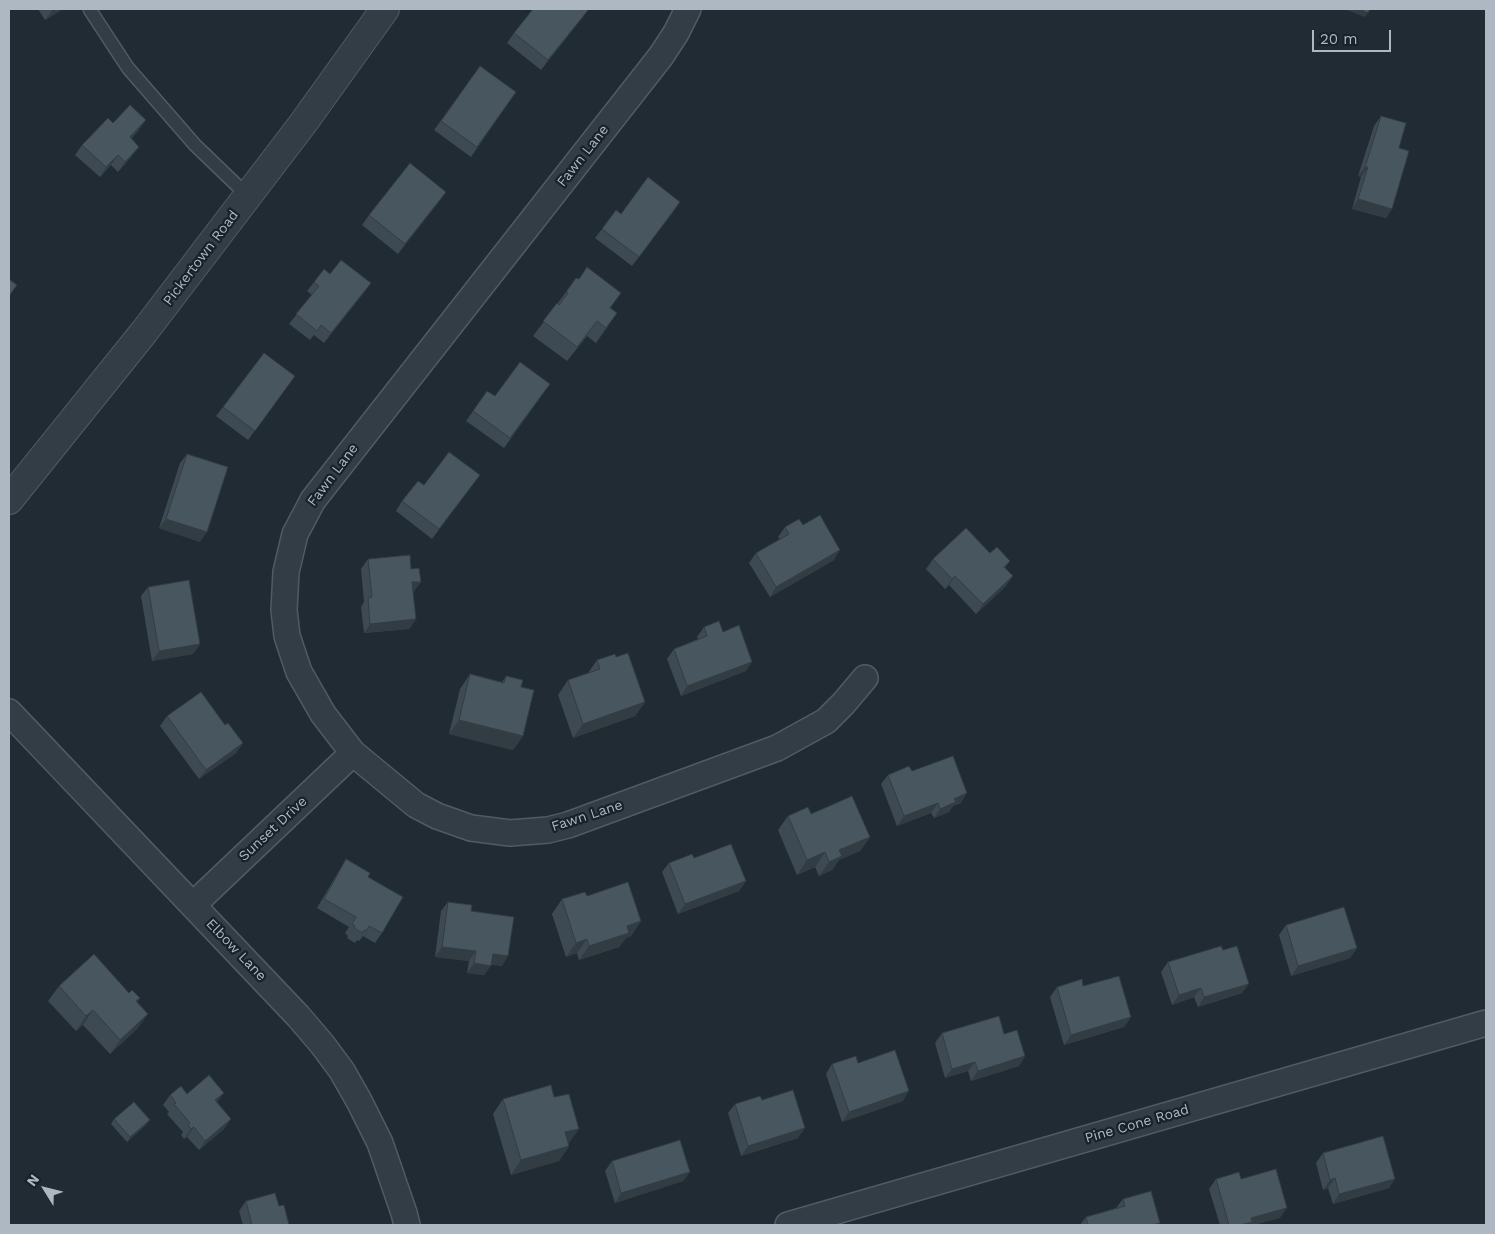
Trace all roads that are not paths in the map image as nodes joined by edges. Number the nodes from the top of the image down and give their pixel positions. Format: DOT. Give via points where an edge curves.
graph roads {
  1 [pos="385,9"];
  2 [pos="688,9"];
  3 [pos="90,10"];
  4 [pos="248,196"];
  5 [pos="9,500"];
  6 [pos="865,678"];
  7 [pos="9,712"];
  8 [pos="353,753"];
  9 [pos="193,905"];
  10 [pos="1486,1023"];
  11 [pos="407,1225"];
  12 [pos="788,1225"];
  1 -- 4 [label="street, Pickertown Road"];
  2 -- 8 [label="street, Fawn Lane" via="661,56 312,500 295,534 286,572 284,610 288,636 299,672 323,714"];
  3 -- 4 [label="lane" via="128,68 196,145"];
  4 -- 5 [label="street, Pickertown Road"];
  6 -- 8 [label="street, Fawn Lane" via="826,721 777,748 548,830 510,833 471,828 437,816 416,805"];
  7 -- 9 [label="street, Elbow Lane"];
  8 -- 9 [label="street, Sunset Drive"];
  9 -- 11 [label="street, Elbow Lane" via="298,1016 342,1072 380,1143"];
  10 -- 12 [label="street, Pine Cone Road"];
}
